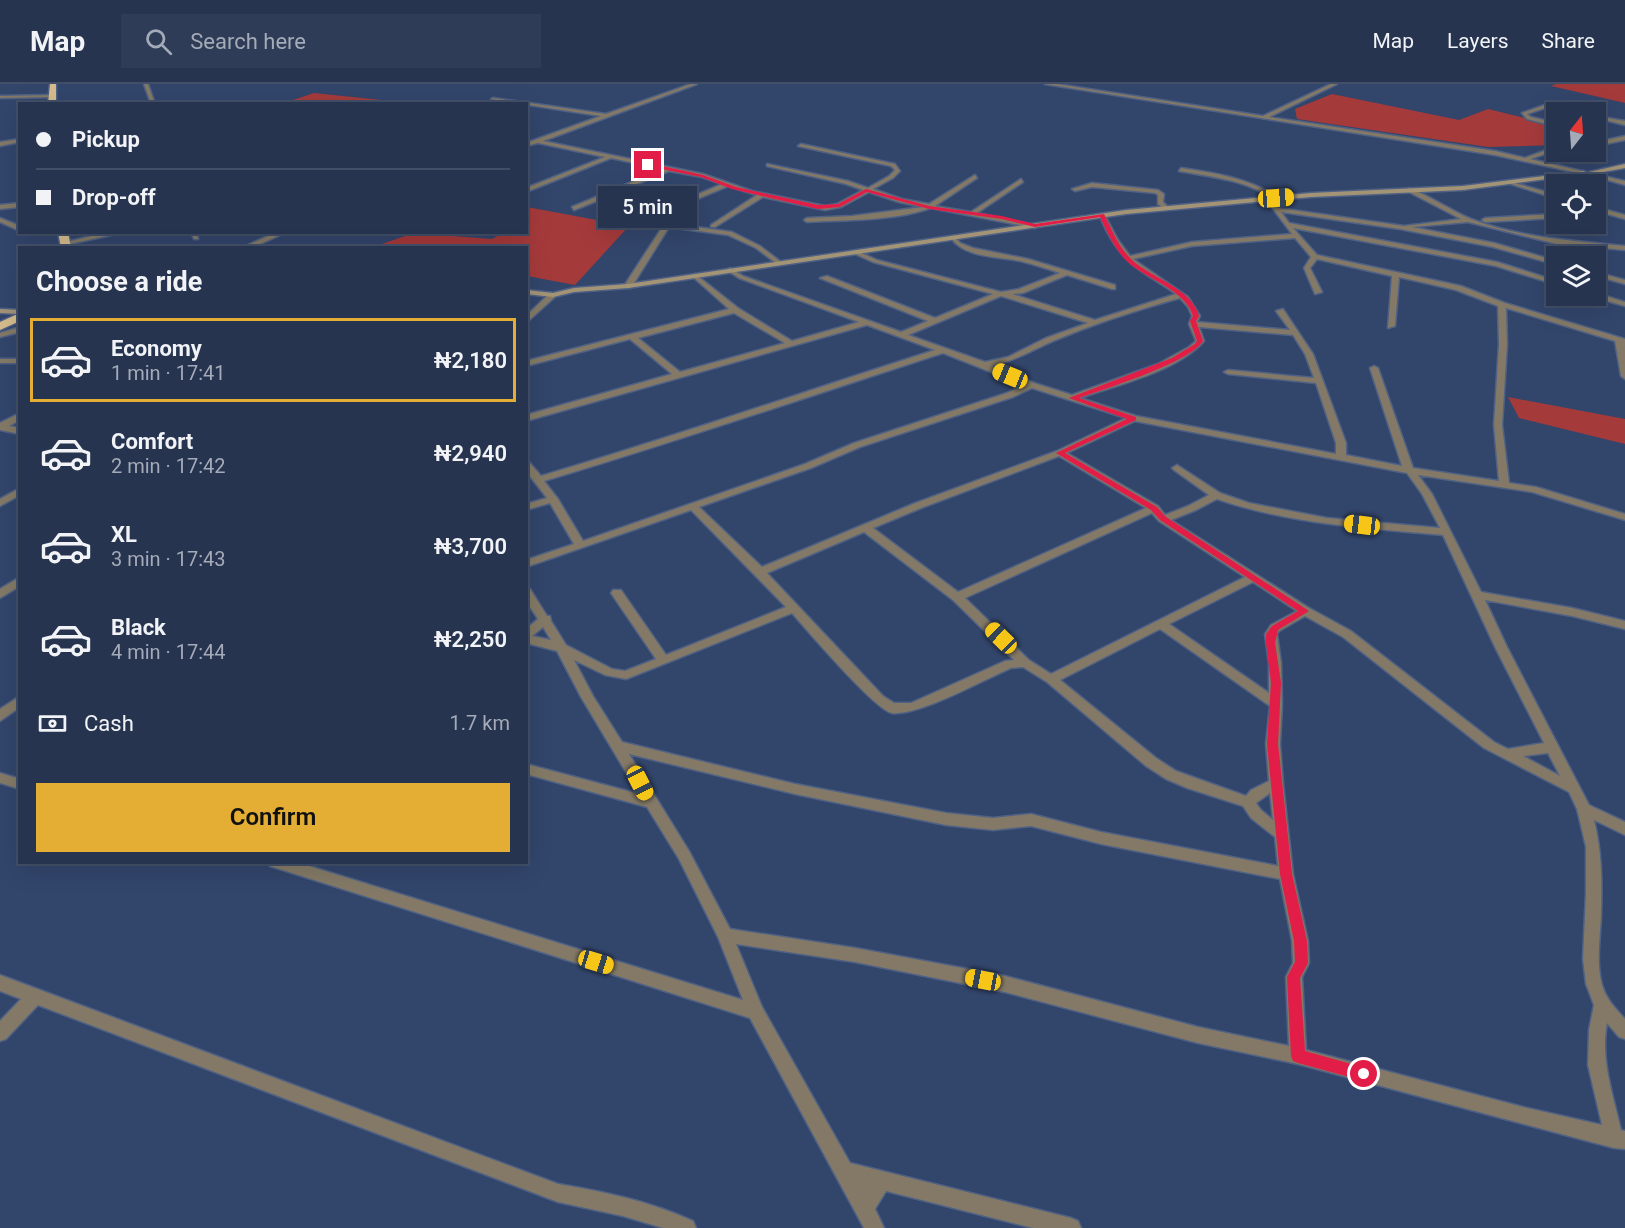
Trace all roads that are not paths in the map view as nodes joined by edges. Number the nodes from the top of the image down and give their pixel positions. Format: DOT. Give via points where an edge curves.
graph roads {
  1 [pos="53,84"];
  2 [pos="146,84"];
  3 [pos="695,84"];
  4 [pos="1047,84"];
  5 [pos="1335,84"];
  6 [pos="0,97"];
  7 [pos="493,99"];
  8 [pos="52,100"];
  9 [pos="153,102"];
  10 [pos="513,102"];
  11 [pos="528,104"];
  12 [pos="1546,106"];
  13 [pos="609,116"];
  14 [pos="1264,117"];
  15 [pos="1606,119"];
  16 [pos="1546,122"];
  17 [pos="1625,123"];
  18 [pos="1606,137"];
  19 [pos="1622,139"];
  20 [pos="18,141"];
  21 [pos="538,141"];
  22 [pos="0,142"];
  23 [pos="1606,142"];
  24 [pos="528,144"];
  25 [pos="801,146"];
  26 [pos="1546,152"];
  27 [pos="610,156"];
  28 [pos="1527,159"];
  29 [pos="769,165"];
  30 [pos="1625,166"];
  31 [pos="668,169"];
  32 [pos="1181,170"];
  33 [pos="1588,173"];
  34 [pos="975,177"];
  35 [pos="1021,181"];
  36 [pos="1513,183"];
  37 [pos="1625,183"];
  38 [pos="726,185"];
  39 [pos="528,189"];
  40 [pos="1075,189"];
  41 [pos="866,190"];
  42 [pos="1409,190"];
  43 [pos="1546,194"];
  44 [pos="761,195"];
  45 [pos="602,197"];
  46 [pos="1272,198"];
  47 [pos="18,205"];
  48 [pos="1,207"];
  49 [pos="929,207"];
  50 [pos="1165,207"];
  51 [pos="574,208"];
  52 [pos="825,208"];
  53 [pos="1275,209"];
  54 [pos="662,212"];
  55 [pos="1606,212"];
  56 [pos="972,214"];
  57 [pos="1102,215"];
  58 [pos="1546,216"];
  59 [pos="1625,217"];
  60 [pos="0,218"];
  61 [pos="654,218"];
  62 [pos="631,220"];
  63 [pos="807,220"];
  64 [pos="1469,220"];
  65 [pos="668,225"];
  66 [pos="1287,225"];
  67 [pos="713,226"];
  68 [pos="798,226"];
  69 [pos="1035,226"];
  70 [pos="16,228"];
  71 [pos="1400,228"];
  72 [pos="4,231"];
  73 [pos="109,234"];
  74 [pos="279,234"];
  75 [pos="1296,236"];
  76 [pos="954,238"];
  77 [pos="64,241"];
  78 [pos="249,246"];
  79 [pos="1625,248"];
  80 [pos="855,252"];
  81 [pos="1315,257"];
  82 [pos="1129,258"];
  83 [pos="1546,260"];
  84 [pos="778,262"];
  85 [pos="730,270"];
  86 [pos="1066,273"];
  87 [pos="1396,275"];
  88 [pos="695,276"];
  89 [pos="1606,277"];
  90 [pos="824,278"];
  91 [pos="1546,280"];
  92 [pos="1625,282"];
  93 [pos="628,286"];
  94 [pos="1112,287"];
  95 [pos="528,292"];
  96 [pos="1318,292"];
  97 [pos="999,294"];
  98 [pos="553,295"];
  99 [pos="1181,295"];
  100 [pos="1606,298"];
  101 [pos="1502,304"];
  102 [pos="1625,304"];
  103 [pos="735,310"];
  104 [pos="0,311"];
  105 [pos="1280,311"];
  106 [pos="18,314"];
  107 [pos="18,315"];
  108 [pos="528,319"];
  109 [pos="936,321"];
  110 [pos="866,323"];
  111 [pos="1097,323"];
  112 [pos="1193,324"];
  113 [pos="1390,326"];
  114 [pos="0,327"];
  115 [pos="18,329"];
  116 [pos="1296,333"];
  117 [pos="0,335"];
  118 [pos="901,336"];
  119 [pos="632,337"];
  120 [pos="1622,340"];
  121 [pos="790,343"];
  122 [pos="940,351"];
  123 [pos="0,361"];
  124 [pos="18,362"];
  125 [pos="528,363"];
  126 [pos="984,365"];
  127 [pos="1374,368"];
  128 [pos="1228,372"];
  129 [pos="677,374"];
  130 [pos="1625,376"];
  131 [pos="1318,381"];
  132 [pos="1031,385"];
  133 [pos="1072,398"];
  134 [pos="18,417"];
  135 [pos="528,417"];
  136 [pos="1134,418"];
  137 [pos="0,427"];
  138 [pos="18,431"];
  139 [pos="1060,453"];
  140 [pos="1341,456"];
  141 [pos="528,466"];
  142 [pos="1177,468"];
  143 [pos="1413,470"];
  144 [pos="539,480"];
  145 [pos="1504,485"];
  146 [pos="18,492"];
  147 [pos="1216,495"];
  148 [pos="553,499"];
  149 [pos="0,504"];
  150 [pos="528,506"];
  151 [pos="693,507"];
  152 [pos="1154,508"];
  153 [pos="1625,517"];
  154 [pos="1163,519"];
  155 [pos="866,528"];
  156 [pos="1447,532"];
  157 [pos="580,545"];
  158 [pos="528,563"];
  159 [pos="760,572"];
  160 [pos="1254,577"];
  161 [pos="18,581"];
  162 [pos="616,593"];
  163 [pos="0,594"];
  164 [pos="528,594"];
  165 [pos="1477,595"];
  166 [pos="957,597"];
  167 [pos="795,608"];
  168 [pos="1305,611"];
  169 [pos="546,619"];
  170 [pos="1161,624"];
  171 [pos="1625,625"];
  172 [pos="528,635"];
  173 [pos="528,638"];
  174 [pos="562,648"];
  175 [pos="1011,658"];
  176 [pos="663,660"];
  177 [pos="1051,679"];
  178 [pos="1276,683"];
  179 [pos="1254,687"];
  180 [pos="18,702"];
  181 [pos="1276,704"];
  182 [pos="0,716"];
  183 [pos="616,746"];
  184 [pos="1552,747"];
  185 [pos="1507,754"];
  186 [pos="528,770"];
  187 [pos="0,778"];
  188 [pos="18,783"];
  189 [pos="640,783"];
  190 [pos="1276,784"];
  191 [pos="1572,788"];
  192 [pos="626,796"];
  193 [pos="650,802"];
  194 [pos="1248,802"];
  195 [pos="1584,809"];
  196 [pos="1625,829"];
  197 [pos="1282,835"];
  198 [pos="281,864"];
  199 [pos="1286,874"];
  200 [pos="725,935"];
  201 [pos="0,983"];
  202 [pos="34,997"];
  203 [pos="1602,1005"];
  204 [pos="756,1012"];
  205 [pos="1625,1031"];
  206 [pos="0,1033"];
  207 [pos="1298,1056"];
  208 [pos="1619,1139"];
  209 [pos="842,1170"];
  210 [pos="882,1179"];
  211 [pos="865,1208"];
  212 [pos="686,1228"];
  213 [pos="874,1228"];
  214 [pos="1071,1228"];
  1 -- 8 [label="highway"];
  2 -- 9 [label="street"];
  3 -- 13 [label="street"];
  4 -- 14 [label="street"];
  5 -- 14 [label="street"];
  6 -- 8 [label="street"];
  7 -- 10 [label="street"];
  11 -- 13 [label="street"];
  12 -- 16 [label="street" via="1524,112 1529,118"];
  13 -- 21 [label="street"];
  14 -- 28 [label="street"];
  15 -- 17 [label="street"];
  18 -- 19 [label="street"];
  19 -- 23 [label="street"];
  20 -- 22 [label="street"];
  21 -- 24 [label="street"];
  21 -- 27 [label="street"];
  25 -- 41 [label="street" via="898,167 891,177"];
  26 -- 28 [label="street"];
  27 -- 31 [label="street"];
  27 -- 39 [label="street"];
  28 -- 33 [label="street"];
  29 -- 41 [label="street"];
  30 -- 33 [label="street"];
  31 -- 38 [label="street" via="716,179"];
  31 -- 45 [label="street"];
  32 -- 46 [label="street" via="1239,179 1259,186"];
  33 -- 36 [label="street"];
  33 -- 37 [label="street"];
  34 -- 49 [label="street"];
  35 -- 56 [label="street"];
  36 -- 42 [label="street"];
  36 -- 43 [label="street"];
  38 -- 44 [label="street"];
  38 -- 54 [label="street"];
  40 -- 50 [label="street" via="1092,185 1156,191"];
  41 -- 49 [label="street"];
  41 -- 52 [label="street" via="839,206"];
  42 -- 46 [label="street"];
  42 -- 64 [label="street"];
  44 -- 52 [label="street"];
  44 -- 67 [label="street"];
  45 -- 51 [label="street"];
  45 -- 54 [label="street"];
  46 -- 50 [label="street"];
  46 -- 53 [label="street"];
  47 -- 48 [label="street"];
  48 -- 60 [label="street"];
  49 -- 56 [label="street"];
  49 -- 63 [label="street" via="908,213"];
  50 -- 57 [label="street"];
  52 -- 63 [label="street"];
  53 -- 66 [label="street"];
  53 -- 71 [label="street"];
  54 -- 61 [label="street"];
  55 -- 59 [label="street"];
  56 -- 69 [label="street"];
  57 -- 69 [label="street"];
  57 -- 82 [label="street" via="1118,248"];
  58 -- 64 [label="street"];
  60 -- 70 [label="street"];
  62 -- 65 [label="street"];
  63 -- 68 [label="street"];
  64 -- 71 [label="street"];
  64 -- 79 [label="street" via="1557,243"];
  65 -- 84 [label="street" via="739,236"];
  65 -- 93 [label="street"];
  66 -- 75 [label="street"];
  66 -- 91 [label="street" via="1497,264"];
  69 -- 76 [label="street"];
  70 -- 72 [label="street"];
  71 -- 83 [label="street" via="1494,245"];
  73 -- 77 [label="street"];
  74 -- 78 [label="street"];
  75 -- 81 [label="street"];
  75 -- 82 [label="street" via="1192,244"];
  76 -- 80 [label="street"];
  76 -- 86 [label="street" via="971,250 1026,260"];
  80 -- 84 [label="street"];
  80 -- 97 [label="street" via="875,261"];
  81 -- 87 [label="street"];
  81 -- 96 [label="street" via="1307,268"];
  82 -- 99 [label="street"];
  84 -- 85 [label="street"];
  85 -- 88 [label="street"];
  85 -- 110 [label="street" via="741,278"];
  86 -- 94 [label="street"];
  86 -- 97 [label="street" via="1020,291"];
  87 -- 101 [label="street" via="1458,288"];
  87 -- 113 [label="street"];
  88 -- 93 [label="street"];
  88 -- 103 [label="street"];
  89 -- 92 [label="street"];
  90 -- 109 [label="street"];
  93 -- 98 [label="street"];
  95 -- 98 [label="street"];
  97 -- 109 [label="street"];
  97 -- 111 [label="street"];
  98 -- 108 [label="street"];
  99 -- 111 [label="street"];
  99 -- 112 [label="street" via="1194,308"];
  100 -- 102 [label="street"];
  101 -- 120 [label="street"];
  101 -- 145 [label="street" via="1498,425"];
  103 -- 119 [label="street"];
  103 -- 121 [label="street"];
  104 -- 106 [label="street"];
  105 -- 116 [label="street"];
  107 -- 114 [label="highway"];
  109 -- 118 [label="street"];
  110 -- 118 [label="street"];
  110 -- 121 [label="street"];
  111 -- 126 [label="street" via="1048,340 1011,359"];
  112 -- 116 [label="street"];
  112 -- 133 [label="street" via="1200,341 1185,353"];
  115 -- 117 [label="street"];
  116 -- 131 [label="street" via="1309,354"];
  118 -- 122 [label="street"];
  119 -- 125 [label="street"];
  119 -- 129 [label="street"];
  120 -- 130 [label="street"];
  121 -- 129 [label="street"];
  122 -- 126 [label="street"];
  122 -- 144 [label="street"];
  123 -- 124 [label="street"];
  126 -- 132 [label="street"];
  127 -- 143 [label="street" via="1406,465"];
  128 -- 131 [label="street"];
  129 -- 135 [label="street"];
  131 -- 140 [label="street" via="1341,443"];
  132 -- 133 [label="street"];
  132 -- 151 [label="street"];
  133 -- 136 [label="street"];
  134 -- 137 [label="street"];
  136 -- 139 [label="street"];
  136 -- 140 [label="street"];
  137 -- 138 [label="street"];
  139 -- 152 [label="street"];
  139 -- 155 [label="street"];
  140 -- 143 [label="street"];
  141 -- 144 [label="street"];
  142 -- 147 [label="street"];
  143 -- 145 [label="street"];
  143 -- 156 [label="street"];
  144 -- 148 [label="street"];
  145 -- 153 [label="street" via="1560,496"];
  146 -- 149 [label="street"];
  147 -- 154 [label="street"];
  147 -- 156 [label="street" via="1247,506 1327,521"];
  148 -- 150 [label="street"];
  148 -- 157 [label="street"];
  151 -- 157 [label="street"];
  151 -- 159 [label="street"];
  152 -- 154 [label="street"];
  152 -- 166 [label="street"];
  154 -- 160 [label="street"];
  155 -- 159 [label="street"];
  155 -- 166 [label="street"];
  156 -- 165 [label="street"];
  157 -- 158 [label="street"];
  159 -- 167 [label="street"];
  160 -- 168 [label="street"];
  160 -- 170 [label="street"];
  161 -- 163 [label="street"];
  162 -- 176 [label="street"];
  164 -- 169 [label="street"];
  165 -- 171 [label="street"];
  165 -- 184 [label="street"];
  166 -- 175 [label="street"];
  167 -- 175 [label="street" via="879,699 892,708 913,707"];
  167 -- 176 [label="street"];
  168 -- 178 [label="street" via="1271,634"];
  168 -- 185 [label="street" via="1347,634 1470,732"];
  169 -- 172 [label="street"];
  169 -- 174 [label="street"];
  170 -- 177 [label="street"];
  170 -- 179 [label="street"];
  173 -- 174 [label="street"];
  174 -- 176 [label="street" via="590,665 618,675"];
  174 -- 183 [label="street"];
  175 -- 177 [label="street"];
  177 -- 194 [label="street" via="1171,775"];
  178 -- 179 [label="street"];
  178 -- 181 [label="street"];
  179 -- 181 [label="street"];
  180 -- 182 [label="street"];
  181 -- 190 [label="street"];
  183 -- 189 [label="street"];
  183 -- 199 [label="street" via="795,789 946,819 993,824 1031,820 1101,838"];
  184 -- 185 [label="street"];
  184 -- 191 [label="street"];
  185 -- 191 [label="street"];
  186 -- 192 [label="street"];
  187 -- 188 [label="street"];
  189 -- 192 [label="street"];
  189 -- 193 [label="street"];
  190 -- 194 [label="street"];
  190 -- 197 [label="street"];
  191 -- 195 [label="street"];
  192 -- 193 [label="street"];
  193 -- 200 [label="street" via="684,855"];
  194 -- 197 [label="street" via="1256,814"];
  195 -- 196 [label="street"];
  195 -- 203 [label="street" via="1593,847 1591,959"];
  197 -- 199 [label="street"];
  198 -- 204 [label="street"];
  199 -- 207 [label="street" via="1300,941 1301,963 1294,977"];
  200 -- 204 [label="street"];
  200 -- 207 [label="street" via="1005,984 1198,1035"];
  201 -- 202 [label="street"];
  202 -- 206 [label="street"];
  202 -- 212 [label="street" via="558,1193 621,1205"];
  203 -- 205 [label="street"];
  203 -- 208 [label="street" via="1597,1065"];
  204 -- 209 [label="street"];
  207 -- 208 [label="street"];
  209 -- 210 [label="street"];
  209 -- 211 [label="street"];
  210 -- 211 [label="street"];
  210 -- 214 [label="street"];
  211 -- 213 [label="street"];
}
